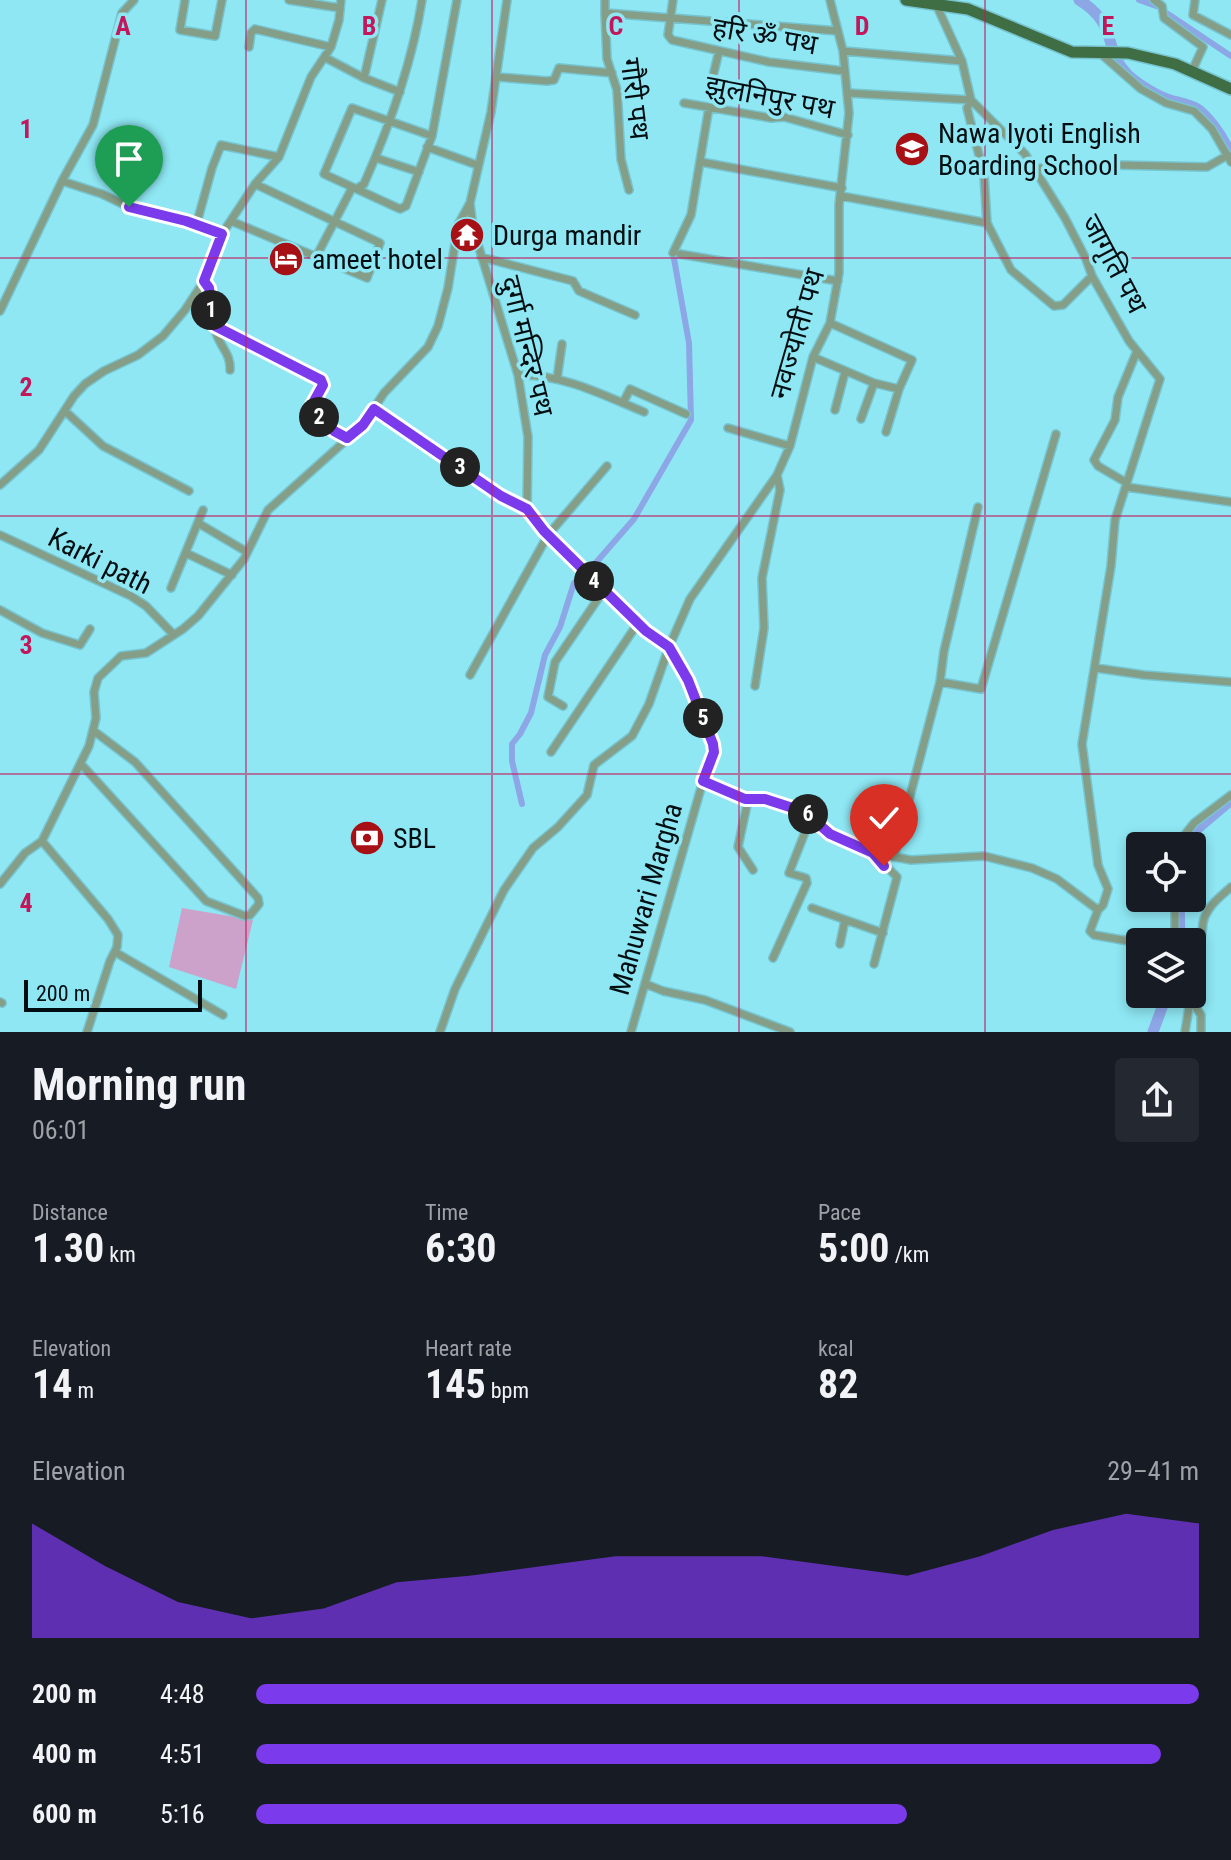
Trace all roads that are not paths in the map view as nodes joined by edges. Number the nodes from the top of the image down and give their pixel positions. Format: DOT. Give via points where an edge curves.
graph roads {
  1 [pos="134,0"];
  2 [pos="185,0"];
  3 [pos="222,0"];
  4 [pos="289,0"];
  5 [pos="382,0"];
  6 [pos="422,0"];
  7 [pos="457,0"];
  8 [pos="507,0"];
  9 [pos="605,0"];
  10 [pos="673,0"];
  11 [pos="830,0"];
  12 [pos="906,0"];
  13 [pos="1154,0"];
  14 [pos="1195,0"];
  15 [pos="943,3"];
  16 [pos="340,4"];
  17 [pos="605,13"];
  18 [pos="671,19"];
  19 [pos="838,31"];
  20 [pos="1231,35"];
  21 [pos="249,47"];
  22 [pos="331,47"];
  23 [pos="719,51"];
  24 [pos="843,51"];
  25 [pos="1110,53"];
  26 [pos="326,58"];
  27 [pos="962,61"];
  28 [pos="844,71"];
  29 [pos="1192,71"];
  30 [pos="612,73"];
  31 [pos="713,76"];
  32 [pos="497,77"];
  33 [pos="364,78"];
  34 [pos="1231,89"];
  35 [pos="400,92"];
  36 [pos="847,93"];
  37 [pos="971,100"];
  38 [pos="684,103"];
  39 [pos="709,107"];
  40 [pos="388,123"];
  41 [pos="848,135"];
  42 [pos="432,136"];
  43 [pos="427,147"];
  44 [pos="279,157"];
  45 [pos="376,158"];
  46 [pos="1230,158"];
  47 [pos="701,162"];
  48 [pos="477,165"];
  49 [pos="1035,169"];
  50 [pos="419,172"];
  51 [pos="62,181"];
  52 [pos="255,184"];
  53 [pos="355,188"];
  54 [pos="629,190"];
  55 [pos="842,192"];
  56 [pos="470,203"];
  57 [pos="231,221"];
  58 [pos="335,223"];
  59 [pos="987,223"];
  60 [pos="196,226"];
  61 [pos="222,234"];
  62 [pos="316,257"];
  63 [pos="481,257"];
  64 [pos="1092,276"];
  65 [pos="204,281"];
  66 [pos="838,281"];
  67 [pos="0,311"];
  68 [pos="635,315"];
  69 [pos="830,323"];
  70 [pos="215,326"];
  71 [pos="562,344"];
  72 [pos="1137,351"];
  73 [pos="813,357"];
  74 [pos="230,370"];
  75 [pos="845,372"];
  76 [pos="518,375"];
  77 [pos="557,379"];
  78 [pos="874,383"];
  79 [pos="899,389"];
  80 [pos="623,403"];
  81 [pos="374,409"];
  82 [pos="835,410"];
  83 [pos="65,411"];
  84 [pos="644,412"];
  85 [pos="686,414"];
  86 [pos="861,419"];
  87 [pos="728,428"];
  88 [pos="886,432"];
  89 [pos="1056,434"];
  90 [pos="347,438"];
  91 [pos="790,446"];
  92 [pos="607,466"];
  93 [pos="777,475"];
  94 [pos="0,485"];
  95 [pos="1126,485"];
  96 [pos="189,491"];
  97 [pos="1231,502"];
  98 [pos="978,507"];
  99 [pos="527,509"];
  100 [pos="203,510"];
  101 [pos="198,523"];
  102 [pos="0,535"];
  103 [pos="548,535"];
  104 [pos="247,552"];
  105 [pos="186,553"];
  106 [pos="232,575"];
  107 [pos="171,588"];
  108 [pos="604,590"];
  109 [pos="0,610"];
  110 [pos="638,623"];
  111 [pos="90,629"];
  112 [pos="174,635"];
  113 [pos="669,647"];
  114 [pos="1096,668"];
  115 [pos="470,675"];
  116 [pos="940,682"];
  117 [pos="1231,682"];
  118 [pos="755,686"];
  119 [pos="563,706"];
  120 [pos="94,731"];
  121 [pos="551,752"];
  122 [pos="81,764"];
  123 [pos="703,781"];
  124 [pos="1231,795"];
  125 [pos="748,800"];
  126 [pos="811,817"];
  127 [pos="1187,832"];
  128 [pos="42,841"];
  129 [pos="873,853"];
  130 [pos="894,857"];
  131 [pos="0,866"];
  132 [pos="753,870"];
  133 [pos="8,873"];
  134 [pos="0,884"];
  135 [pos="1231,887"];
  136 [pos="812,908"];
  137 [pos="1098,910"];
  138 [pos="845,920"];
  139 [pos="1203,928"];
  140 [pos="883,933"];
  141 [pos="1126,941"];
  142 [pos="840,944"];
  143 [pos="115,952"];
  144 [pos="773,958"];
  145 [pos="874,964"];
  146 [pos="646,984"];
  147 [pos="1189,1008"];
  148 [pos="1197,1008"];
  149 [pos="223,1015"];
  150 [pos="87,1032"];
  151 [pos="440,1032"];
  152 [pos="631,1032"];
  153 [pos="790,1032"];
  154 [pos="1185,1032"];
  155 [pos="1201,1032"];
  1 -- 51 [label="street" via="122,13 96,117"];
  2 -- 3 [label="street" via="180,30 215,36"];
  4 -- 16 [label="street"];
  5 -- 33 [label="street"];
  6 -- 35 [label="street"];
  7 -- 42 [label="street"];
  8 -- 32 [label="street, दुर्गा मन्दिर पथ"];
  9 -- 17 [label="street, गौरी पथ"];
  10 -- 18 [label="street"];
  11 -- 19 [label="street, नवज्योती पथ"];
  12 -- 15 [label="main road"];
  13 -- 29 [label="street" via="1162,6 1164,18 1203,47"];
  14 -- 20 [label="street" via="1193,15"];
  15 -- 25 [label="main road" via="1079,54"];
  15 -- 27 [label="street"];
  16 -- 22 [label="street"];
  17 -- 18 [label="street"];
  17 -- 30 [label="street, गौरी पथ"];
  18 -- 19 [label="street"];
  18 -- 23 [label="street, हरि ॐ पथ" via="672,40"];
  19 -- 24 [label="street, नवज्योती पथ"];
  21 -- 22 [label="street" via="255,29"];
  22 -- 26 [label="street"];
  23 -- 28 [label="street, हरि ॐ पथ"];
  23 -- 31 [label="street"];
  24 -- 27 [label="street"];
  24 -- 28 [label="street, नवज्योती पथ"];
  25 -- 29 [label="main road" via="1158,59"];
  25 -- 46 [label="street" via="1141,89 1194,111"];
  26 -- 33 [label="street"];
  26 -- 44 [label="street" via="311,77"];
  27 -- 37 [label="street"];
  28 -- 36 [label="street, नवज्योती पथ"];
  29 -- 34 [label="main road"];
  30 -- 32 [label="street" via="559,68 554,80"];
  30 -- 54 [label="street, गौरी पथ"];
  32 -- 48 [label="street, दुर्गा मन्दिर पथ"];
  33 -- 35 [label="street"];
  35 -- 40 [label="street"];
  36 -- 37 [label="street"];
  36 -- 41 [label="street, नवज्योती पथ"];
  37 -- 49 [label="street, जागृति पथ"];
  37 -- 59 [label="street" via="967,108 984,175"];
  38 -- 39 [label="street, झुलनिपुर पथ"];
  39 -- 41 [label="street, झुलनिपुर पथ" via="784,117"];
  39 -- 47 [label="street"];
  40 -- 42 [label="street"];
  40 -- 45 [label="street"];
  40 -- 53 [label="street" via="352,108 324,174"];
  41 -- 55 [label="street, नवज्योती पथ"];
  42 -- 43 [label="street"];
  43 -- 48 [label="street"];
  43 -- 50 [label="street"];
  44 -- 52 [label="street"];
  44 -- 60 [label="street" via="221,145"];
  45 -- 50 [label="street"];
  45 -- 53 [label="street" via="364,184"];
  46 -- 49 [label="street" via="1207,167 1070,164"];
  47 -- 55 [label="street"];
  47 -- 66 [label="street" via="691,215 676,254"];
  48 -- 56 [label="street, दुर्गा मन्दिर पथ"];
  49 -- 64 [label="street, जागृति पथ"];
  50 -- 53 [label="street" via="400,209"];
  51 -- 60 [label="street"];
  51 -- 67 [label="street"];
  52 -- 57 [label="street"];
  52 -- 58 [label="street"];
  53 -- 58 [label="street"];
  55 -- 59 [label="street"];
  55 -- 66 [label="street, नवज्योती पथ"];
  56 -- 63 [label="street, दुर्गा मन्दिर पथ"];
  56 -- 81 [label="street" via="458,225 433,338"];
  57 -- 61 [label="street"];
  57 -- 62 [label="street"];
  58 -- 62 [label="street"];
  58 -- 62 [label="street" via="380,243 367,278"];
  59 -- 64 [label="street" via="1011,270 1054,306 1063,305"];
  60 -- 61 [label="street"];
  61 -- 65 [label="street"];
  63 -- 68 [label="street" via="573,281 579,291"];
  63 -- 76 [label="street, दुर्गा मन्दिर पथ"];
  64 -- 72 [label="street, जागृति पथ"];
  65 -- 70 [label="street"];
  65 -- 83 [label="street" via="174,326 138,355 94,377"];
  66 -- 69 [label="street, नवज्योती पथ"];
  69 -- 73 [label="street, नवज्योती पथ"];
  69 -- 79 [label="street" via="912,360"];
  70 -- 74 [label="street" via="231,357"];
  70 -- 90 [label="street" via="321,380 313,411"];
  71 -- 77 [label="street"];
  72 -- 95 [label="street, जागृति पथ" via="1160,379"];
  72 -- 95 [label="street" via="1118,397 1115,420 1094,460"];
  73 -- 75 [label="street"];
  73 -- 91 [label="street, नवज्योती पथ"];
  75 -- 78 [label="street"];
  75 -- 82 [label="street"];
  76 -- 77 [label="street"];
  76 -- 99 [label="street, दुर्गा मन्दिर पथ" via="528,437"];
  77 -- 80 [label="street"];
  78 -- 79 [label="street"];
  78 -- 86 [label="street"];
  79 -- 88 [label="street"];
  80 -- 84 [label="street"];
  80 -- 85 [label="street" via="630,389"];
  81 -- 90 [label="street"];
  81 -- 99 [label="street"];
  83 -- 94 [label="street" via="39,450"];
  83 -- 96 [label="street" via="103,446"];
  87 -- 91 [label="street"];
  89 -- 116 [label="street" via="981,689"];
  90 -- 104 [label="street" via="268,510"];
  91 -- 93 [label="street, नवज्योती पथ"];
  92 -- 103 [label="street"];
  93 -- 113 [label="street, नवज्योती पथ" via="692,595"];
  93 -- 118 [label="street" via="780,490 762,578 764,628"];
  95 -- 97 [label="street"];
  95 -- 114 [label="street" via="1115,520"];
  98 -- 116 [label="street"];
  99 -- 103 [label="street"];
  100 -- 101 [label="street"];
  101 -- 104 [label="street"];
  101 -- 105 [label="street"];
  102 -- 112 [label="street, Karki path" via="131,596"];
  103 -- 108 [label="street"];
  103 -- 115 [label="street"];
  104 -- 106 [label="street"];
  105 -- 106 [label="street"];
  105 -- 107 [label="street"];
  106 -- 112 [label="street" via="198,616"];
  108 -- 110 [label="street"];
  108 -- 119 [label="street" via="555,662 548,697"];
  109 -- 111 [label="street" via="42,633 80,645"];
  110 -- 113 [label="street"];
  110 -- 121 [label="street"];
  112 -- 120 [label="street" via="146,653 121,656 102,674 94,692"];
  113 -- 123 [label="street, Mahuwari Margha" via="713,744"];
  113 -- 151 [label="street, नवज्योती पथ" via="632,736 594,765 587,795 533,848 504,890"];
  114 -- 117 [label="street"];
  114 -- 137 [label="street" via="1082,744 1098,865 1108,889"];
  116 -- 130 [label="street"];
  120 -- 122 [label="street"];
  120 -- 122 [label="street" via="135,762 258,898 250,915 206,901"];
  122 -- 128 [label="street"];
  123 -- 125 [label="street"];
  123 -- 146 [label="street, Mahuwari Margha"];
  124 -- 127 [label="street"];
  125 -- 126 [label="street" via="765,799"];
  125 -- 132 [label="street" via="738,847"];
  126 -- 129 [label="street" via="830,834"];
  126 -- 144 [label="street" via="789,873 807,883"];
  128 -- 133 [label="street"];
  128 -- 143 [label="street" via="113,927 118,939"];
  129 -- 130 [label="street"];
  129 -- 140 [label="street" via="897,877"];
  130 -- 137 [label="street" via="1004,860 1057,879"];
  131 -- 133 [label="street"];
  133 -- 134 [label="street"];
  135 -- 139 [label="street" via="1211,906"];
  136 -- 138 [label="street"];
  137 -- 141 [label="street" via="1090,931"];
  138 -- 140 [label="street"];
  138 -- 142 [label="street"];
  140 -- 145 [label="street"];
  143 -- 149 [label="street"];
  143 -- 150 [label="street"];
  146 -- 152 [label="street, Mahuwari Margha"];
  146 -- 153 [label="street"];
  147 -- 154 [label="street"];
  148 -- 155 [label="street"];
}
